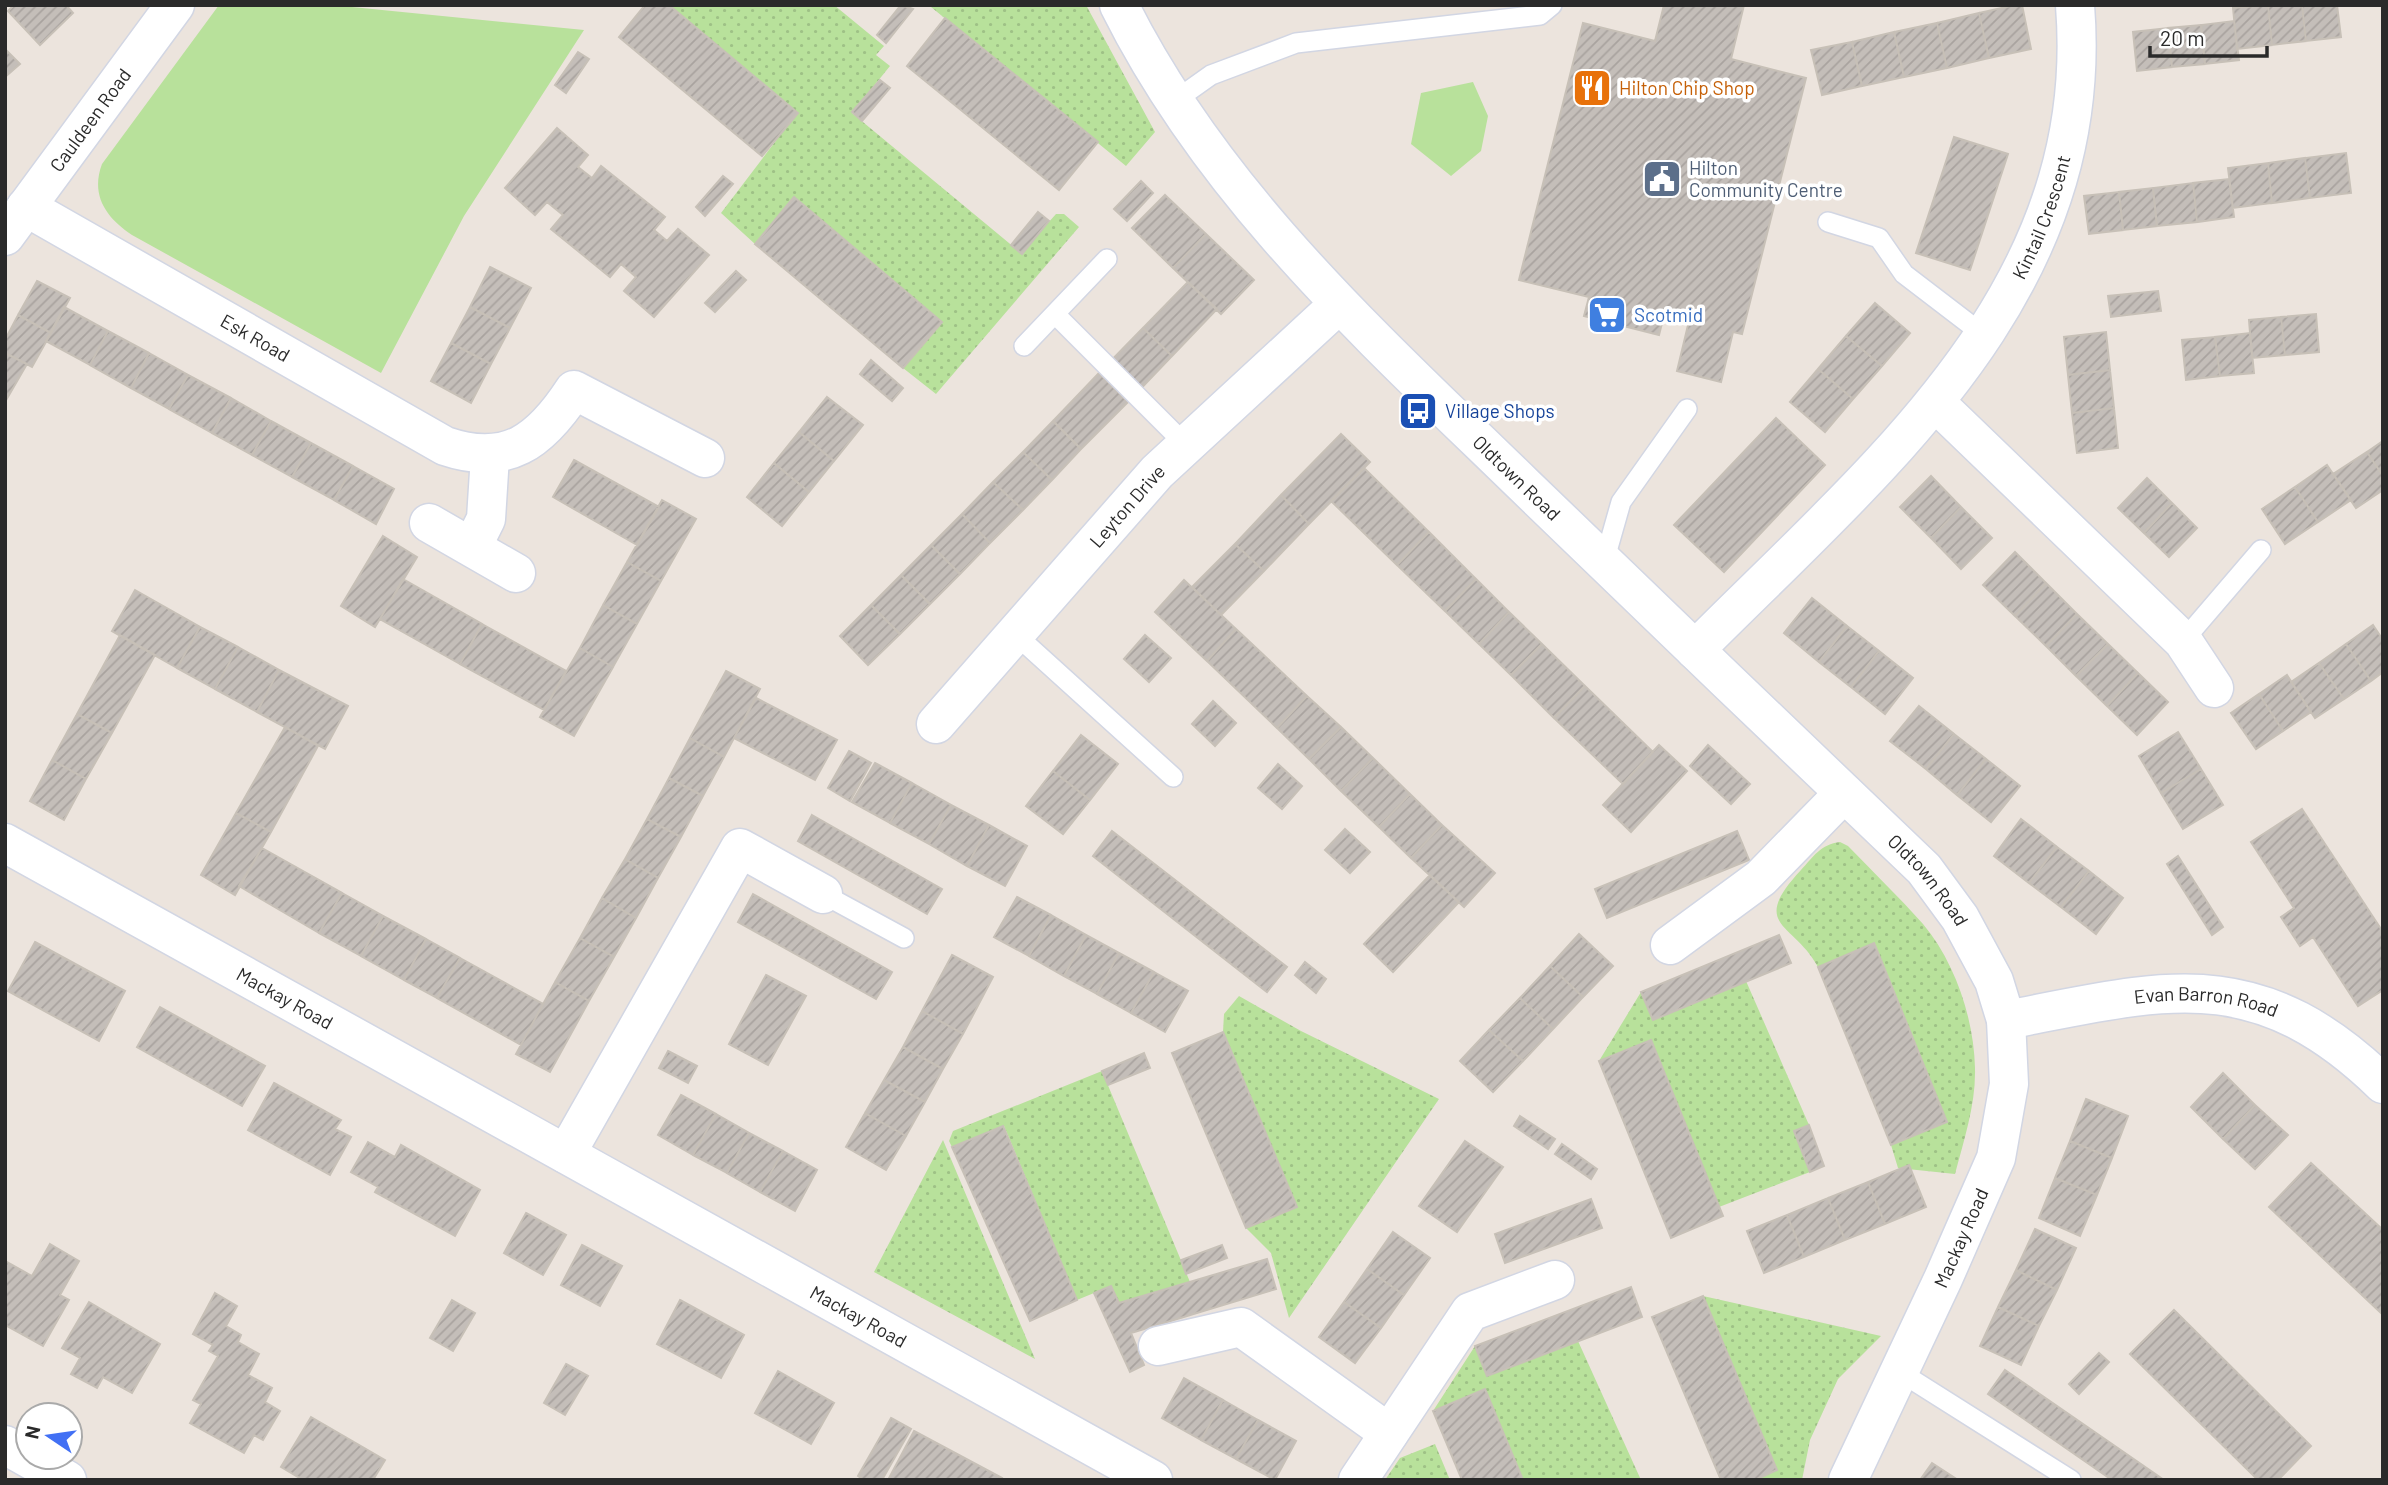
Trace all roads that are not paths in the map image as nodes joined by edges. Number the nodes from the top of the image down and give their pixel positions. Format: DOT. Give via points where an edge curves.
graph roads {
  1 [pos="175,5"];
  2 [pos="1119,5"];
  3 [pos="1552,5"];
  4 [pos="2075,5"];
  5 [pos="1173,102"];
  6 [pos="16,222"];
  7 [pos="1828,222"];
  8 [pos="1107,259"];
  9 [pos="1339,305"];
  10 [pos="1055,314"];
  11 [pos="1985,336"];
  12 [pos="1024,346"];
  13 [pos="1936,403"];
  14 [pos="1687,409"];
  15 [pos="1186,445"];
  16 [pos="490,456"];
  17 [pos="705,458"];
  18 [pos="429,523"];
  19 [pos="472,547"];
  20 [pos="2261,550"];
  21 [pos="1604,562"];
  22 [pos="516,573"];
  23 [pos="1014,633"];
  24 [pos="2183,641"];
  25 [pos="1695,650"];
  26 [pos="2214,688"];
  27 [pos="936,724"];
  28 [pos="1173,777"];
  29 [pos="1844,793"];
  30 [pos="5,843"];
  31 [pos="823,894"];
  32 [pos="904,938"];
  33 [pos="1670,946"];
  34 [pos="1994,981"];
  35 [pos="2006,1020"];
  36 [pos="2383,1084"];
  37 [pos="566,1154"];
  38 [pos="1555,1280"];
  39 [pos="1158,1346"];
  40 [pos="1900,1372"];
  41 [pos="1389,1433"];
  42 [pos="5,1445"];
  43 [pos="67,1480"];
  44 [pos="1153,1480"];
  45 [pos="1358,1480"];
  46 [pos="1848,1480"];
  47 [pos="2071,1480"];
  1 -- 6 [label="street, Cauldeen Road"];
  2 -- 5 [label="street, Oldtown Road"];
  3 -- 5 [label="lane" via="1540,15 1296,43 1211,75"];
  4 -- 11 [label="street, Kintail Crescent" via="2072,116 2056,192 2019,279"];
  5 -- 9 [label="street, Oldtown Road" via="1221,168"];
  6 -- 16 [label="street, Esk Road" via="445,446"];
  7 -- 11 [label="lane" via="1879,238 1904,274"];
  8 -- 10 [label="lane"];
  9 -- 15 [label="street, Leyton Drive"];
  9 -- 21 [label="street, Oldtown Road"];
  10 -- 12 [label="lane"];
  10 -- 15 [label="lane"];
  11 -- 13 [label="street, Kintail Crescent"];
  13 -- 24 [label="street"];
  13 -- 25 [label="street, Kintail Crescent"];
  14 -- 21 [label="lane" via="1621,502"];
  15 -- 23 [label="street, Leyton Drive"];
  16 -- 17 [label="street" via="511,452 536,435 556,419 574,390"];
  16 -- 19 [label="street" via="486,519"];
  18 -- 19 [label="street"];
  19 -- 22 [label="street"];
  20 -- 24 [label="lane"];
  21 -- 25 [label="street, Oldtown Road"];
  23 -- 27 [label="street, Leyton Drive"];
  23 -- 28 [label="lane"];
  24 -- 26 [label="street"];
  25 -- 29 [label="street, Oldtown Road"];
  29 -- 33 [label="street" via="1761,878"];
  29 -- 34 [label="street, Oldtown Road" via="1924,869 1961,918"];
  30 -- 37 [label="street, Mackay Road"];
  31 -- 32 [label="lane"];
  31 -- 37 [label="street" via="740,848"];
  34 -- 35 [label="street, Mackay Road"];
  35 -- 36 [label="street, Evan Barron Road" via="2145,993 2228,995 2284,1012 2358,1060"];
  35 -- 40 [label="street, Mackay Road" via="2009,1084 1996,1158"];
  37 -- 44 [label="street, Mackay Road"];
  38 -- 41 [label="street" via="1470,1312"];
  39 -- 41 [label="street" via="1241,1327"];
  40 -- 46 [label="street, Mackay Road"];
  40 -- 47 [label="lane"];
  41 -- 45 [label="street"];
  42 -- 43 [label="street"];
}
